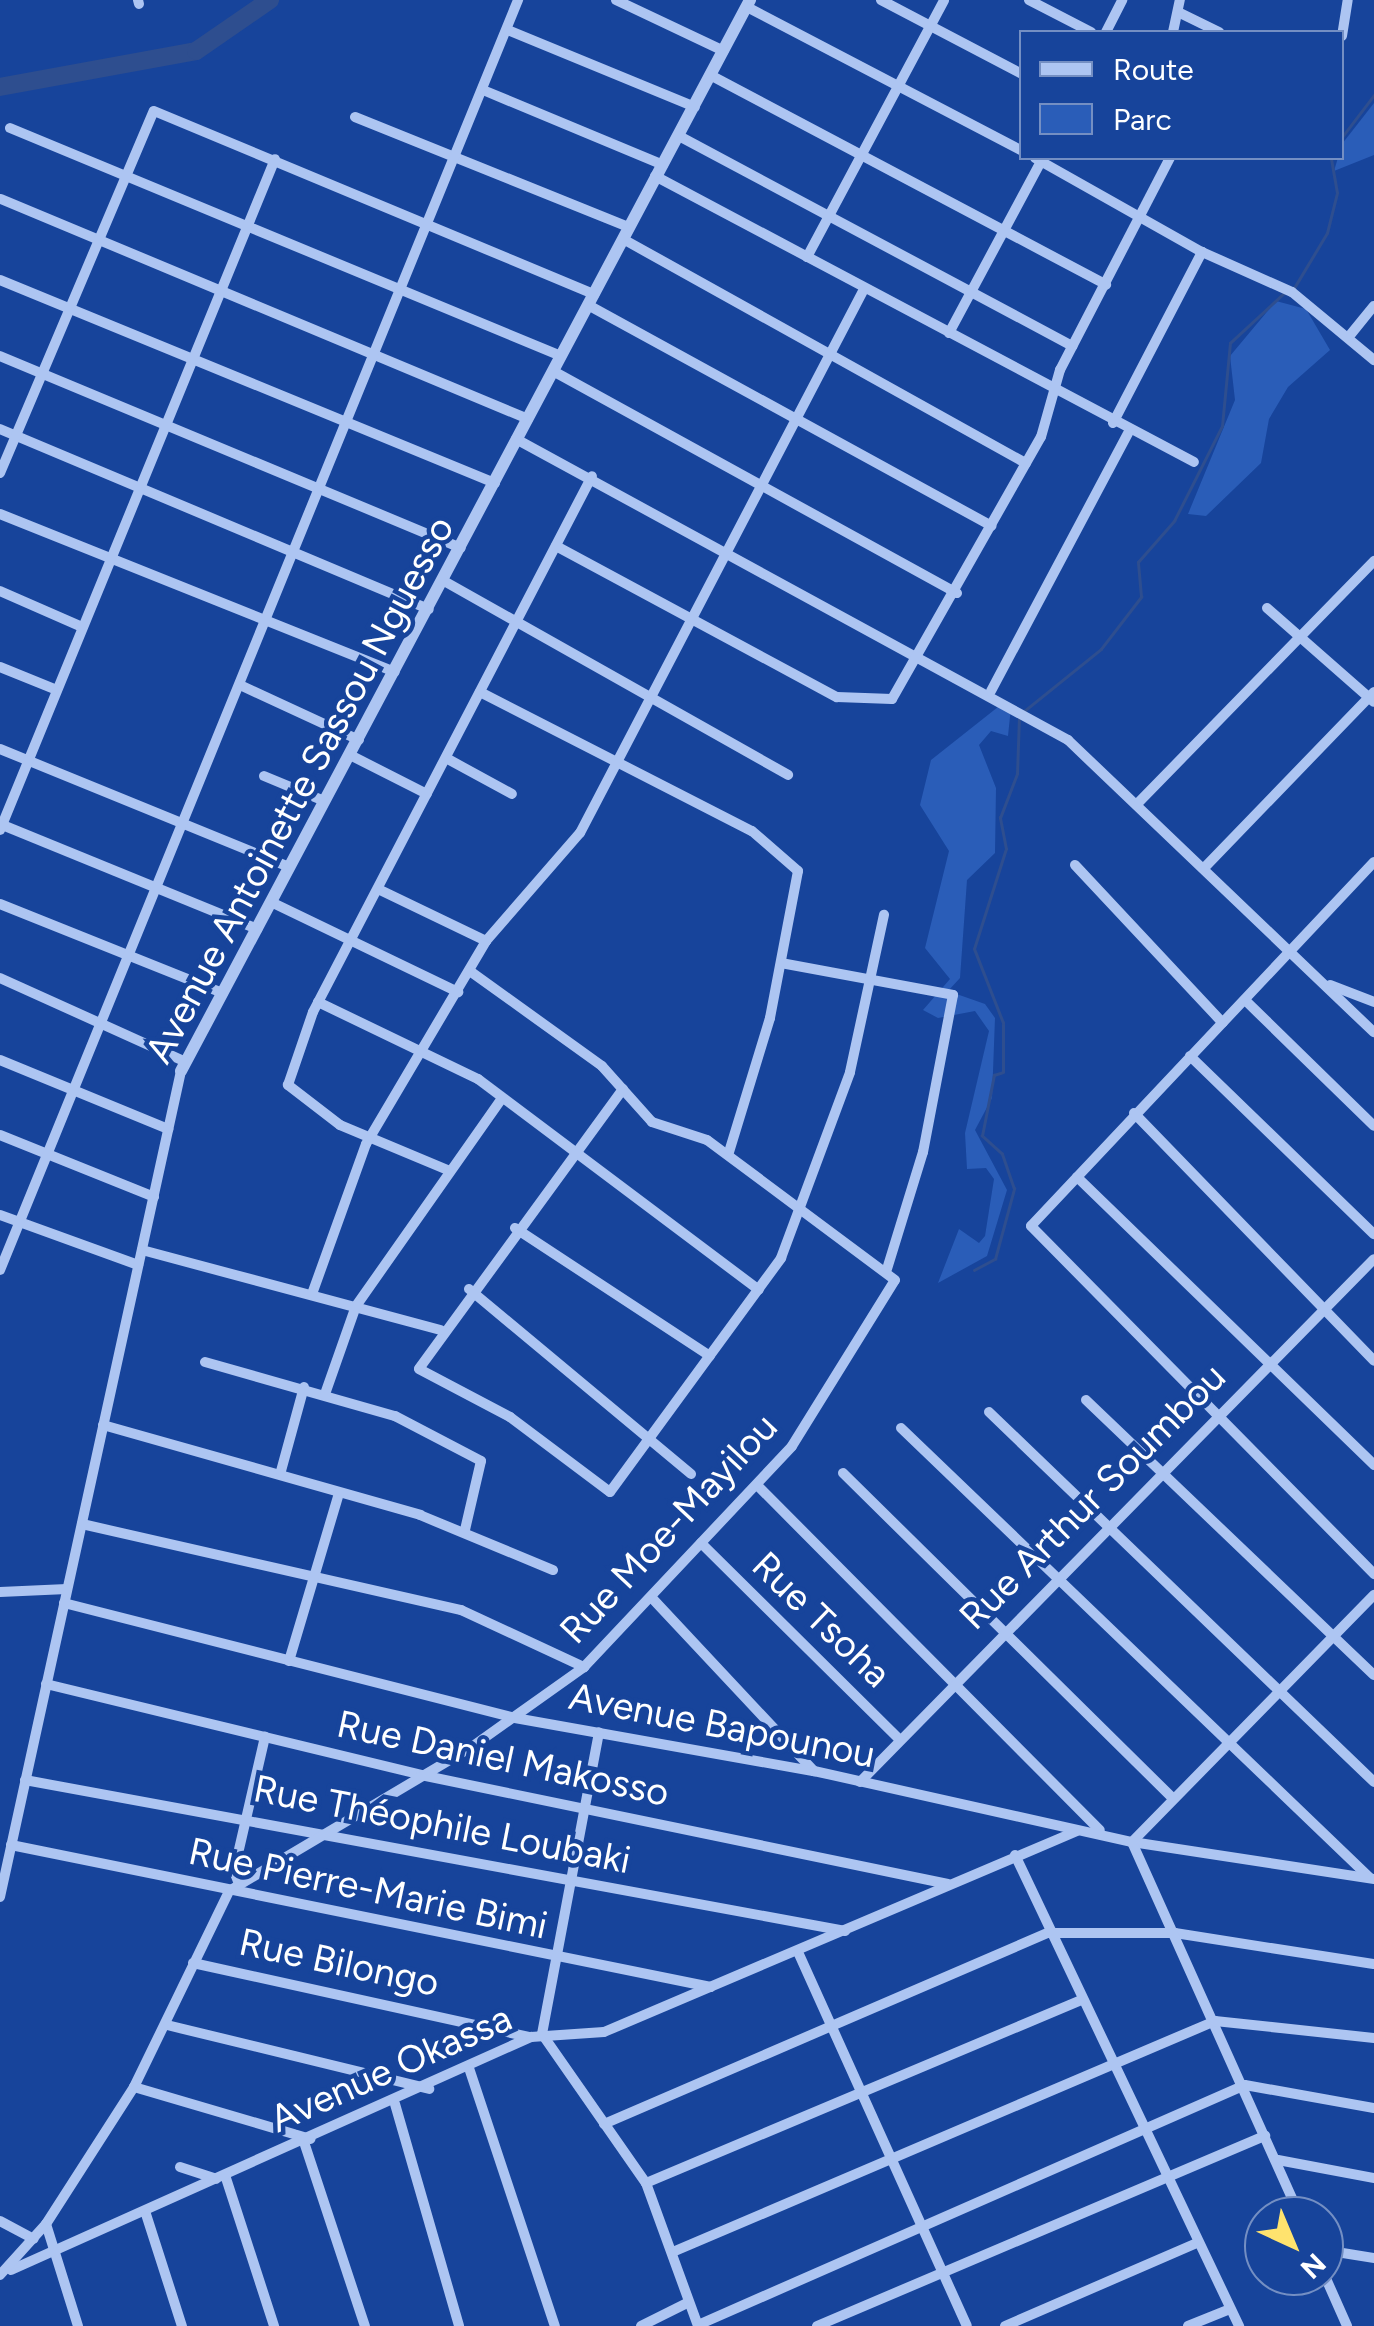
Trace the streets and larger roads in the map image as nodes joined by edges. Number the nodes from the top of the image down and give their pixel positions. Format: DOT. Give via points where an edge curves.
graph roads {
  1 [pos="518,0"];
  2 [pos="616,0"];
  3 [pos="881,0"];
  4 [pos="944,0"];
  5 [pos="1029,0"];
  6 [pos="1122,0"];
  7 [pos="1348,0"];
  8 [pos="748,4"];
  9 [pos="1179,6"];
  10 [pos="930,26"];
  11 [pos="508,30"];
  12 [pos="1087,30"];
  13 [pos="1107,30"];
  14 [pos="1217,30"];
  15 [pos="1343,30"];
  16 [pos="724,52"];
  17 [pos="1019,72"];
  18 [pos="712,76"];
  19 [pos="898,89"];
  20 [pos="483,90"];
  21 [pos="696,107"];
  22 [pos="356,117"];
  23 [pos="10,128"];
  24 [pos="680,136"];
  25 [pos="1019,150"];
  26 [pos="863,154"];
  27 [pos="458,156"];
  28 [pos="275,159"];
  29 [pos="1040,160"];
  30 [pos="1042,160"];
  31 [pos="1169,160"];
  32 [pos="659,170"];
  33 [pos="122,173"];
  34 [pos="2,200"];
  35 [pos="830,218"];
  36 [pos="1140,219"];
  37 [pos="425,222"];
  38 [pos="249,226"];
  39 [pos="1005,229"];
  40 [pos="626,233"];
  41 [pos="94,241"];
  42 [pos="1202,252"];
  43 [pos="808,258"];
  44 [pos="0,280"];
  45 [pos="1106,285"];
  46 [pos="398,288"];
  47 [pos="864,288"];
  48 [pos="221,294"];
  49 [pos="970,294"];
  50 [pos="591,300"];
  51 [pos="1374,306"];
  52 [pos="68,309"];
  53 [pos="949,333"];
  54 [pos="1351,334"];
  55 [pos="1072,346"];
  56 [pos="376,355"];
  57 [pos="0,356"];
  58 [pos="561,356"];
  59 [pos="830,356"];
  60 [pos="196,360"];
  61 [pos="1374,360"];
  62 [pos="554,372"];
  63 [pos="42,373"];
  64 [pos="1055,394"];
  65 [pos="528,419"];
  66 [pos="800,421"];
  67 [pos="350,422"];
  68 [pos="1113,423"];
  69 [pos="167,428"];
  70 [pos="0,429"];
  71 [pos="1128,433"];
  72 [pos="15,436"];
  73 [pos="516,440"];
  74 [pos="1194,462"];
  75 [pos="1026,464"];
  76 [pos="0,474"];
  77 [pos="592,476"];
  78 [pos="495,483"];
  79 [pos="319,488"];
  80 [pos="764,488"];
  81 [pos="139,492"];
  82 [pos="0,514"];
  83 [pos="991,526"];
  84 [pos="556,546"];
  85 [pos="461,548"];
  86 [pos="729,553"];
  87 [pos="290,556"];
  88 [pos="1374,560"];
  89 [pos="109,561"];
  90 [pos="444,582"];
  91 [pos="0,591"];
  92 [pos="957,593"];
  93 [pos="1267,608"];
  94 [pos="429,609"];
  95 [pos="264,622"];
  96 [pos="516,622"];
  97 [pos="692,622"];
  98 [pos="82,628"];
  99 [pos="1300,640"];
  100 [pos="918,659"];
  101 [pos="0,666"];
  102 [pos="395,672"];
  103 [pos="240,686"];
  104 [pos="57,690"];
  105 [pos="991,691"];
  106 [pos="480,692"];
  107 [pos="1372,697"];
  108 [pos="650,698"];
  109 [pos="359,740"];
  110 [pos="0,749"];
  111 [pos="350,755"];
  112 [pos="446,758"];
  113 [pos="27,760"];
  114 [pos="617,764"];
  115 [pos="788,775"];
  116 [pos="264,776"];
  117 [pos="428,794"];
  118 [pos="512,794"];
  119 [pos="324,802"];
  120 [pos="1138,802"];
  121 [pos="182,822"];
  122 [pos="1,826"];
  123 [pos="1374,862"];
  124 [pos="1075,865"];
  125 [pos="1206,866"];
  126 [pos="289,867"];
  127 [pos="378,889"];
  128 [pos="153,890"];
  129 [pos="271,902"];
  130 [pos="0,904"];
  131 [pos="884,915"];
  132 [pos="256,929"];
  133 [pos="486,940"];
  134 [pos="350,941"];
  135 [pos="1292,948"];
  136 [pos="128,952"];
  137 [pos="782,963"];
  138 [pos="470,971"];
  139 [pos="0,978"];
  140 [pos="870,980"];
  141 [pos="1324,983"];
  142 [pos="458,992"];
  143 [pos="222,993"];
  144 [pos="1245,1000"];
  145 [pos="318,1002"];
  146 [pos="1374,1002"];
  147 [pos="98,1022"];
  148 [pos="1222,1024"];
  149 [pos="1374,1032"];
  150 [pos="426,1051"];
  151 [pos="1190,1056"];
  152 [pos="0,1060"];
  153 [pos="183,1066"];
  154 [pos="71,1088"];
  155 [pos="623,1088"];
  156 [pos="502,1098"];
  157 [pos="1134,1114"];
  158 [pos="1374,1126"];
  159 [pos="168,1129"];
  160 [pos="0,1135"];
  161 [pos="370,1138"];
  162 [pos="572,1153"];
  163 [pos="45,1154"];
  164 [pos="728,1155"];
  165 [pos="450,1171"];
  166 [pos="1077,1178"];
  167 [pos="154,1196"];
  168 [pos="803,1210"];
  169 [pos="0,1215"];
  170 [pos="18,1223"];
  171 [pos="515,1228"];
  172 [pos="1374,1234"];
  173 [pos="142,1250"];
  174 [pos="1374,1259"];
  175 [pos="138,1266"];
  176 [pos="887,1269"];
  177 [pos="0,1270"];
  178 [pos="469,1288"];
  179 [pos="759,1290"];
  180 [pos="312,1294"];
  181 [pos="356,1306"];
  182 [pos="1322,1309"];
  183 [pos="440,1330"];
  184 [pos="710,1356"];
  185 [pos="1269,1361"];
  186 [pos="1374,1361"];
  187 [pos="205,1362"];
  188 [pos="304,1387"];
  189 [pos="324,1394"];
  190 [pos="1086,1400"];
  191 [pos="989,1412"];
  192 [pos="1215,1416"];
  193 [pos="103,1425"];
  194 [pos="901,1428"];
  195 [pos="653,1436"];
  196 [pos="1374,1465"];
  197 [pos="282,1471"];
  198 [pos="1159,1472"];
  199 [pos="843,1473"];
  200 [pos="691,1474"];
  201 [pos="758,1486"];
  202 [pos="340,1493"];
  203 [pos="82,1524"];
  204 [pos="1106,1525"];
  205 [pos="465,1530"];
  206 [pos="701,1544"];
  207 [pos="553,1570"];
  208 [pos="1374,1574"];
  209 [pos="1054,1577"];
  210 [pos="312,1578"];
  211 [pos="68,1589"];
  212 [pos="0,1592"];
  213 [pos="1374,1595"];
  214 [pos="651,1596"];
  215 [pos="64,1604"];
  216 [pos="1002,1632"];
  217 [pos="1332,1636"];
  218 [pos="289,1661"];
  219 [pos="584,1668"];
  220 [pos="1374,1676"];
  221 [pos="46,1684"];
  222 [pos="949,1686"];
  223 [pos="1278,1690"];
  224 [pos="514,1718"];
  225 [pos="600,1732"];
  226 [pos="265,1738"];
  227 [pos="899,1739"];
  228 [pos="1225,1744"];
  229 [pos="814,1770"];
  230 [pos="421,1775"];
  231 [pos="26,1780"];
  232 [pos="860,1782"];
  233 [pos="1374,1782"];
  234 [pos="1173,1798"];
  235 [pos="584,1809"];
  236 [pos="247,1817"];
  237 [pos="1079,1830"];
  238 [pos="1101,1831"];
  239 [pos="318,1836"];
  240 [pos="1132,1842"];
  241 [pos="11,1844"];
  242 [pos="1015,1855"];
  243 [pos="1372,1878"];
  244 [pos="568,1882"];
  245 [pos="948,1884"];
  246 [pos="234,1888"];
  247 [pos="0,1897"];
  248 [pos="846,1932"];
  249 [pos="1175,1932"];
  250 [pos="1048,1933"];
  251 [pos="798,1952"];
  252 [pos="554,1958"];
  253 [pos="193,1963"];
  254 [pos="1374,1964"];
  255 [pos="713,1988"];
  256 [pos="1080,2001"];
  257 [pos="1216,2021"];
  258 [pos="167,2025"];
  259 [pos="829,2025"];
  260 [pos="537,2036"];
  261 [pos="1374,2038"];
  262 [pos="1110,2066"];
  263 [pos="470,2068"];
  264 [pos="1245,2086"];
  265 [pos="134,2087"];
  266 [pos="430,2089"];
  267 [pos="860,2094"];
  268 [pos="395,2104"];
  269 [pos="1374,2108"];
  270 [pos="604,2124"];
  271 [pos="1147,2132"];
  272 [pos="1265,2136"];
  273 [pos="308,2140"];
  274 [pos="1278,2160"];
  275 [pos="892,2162"];
  276 [pos="180,2167"];
  277 [pos="1167,2174"];
  278 [pos="221,2177"];
  279 [pos="1374,2178"];
  280 [pos="646,2183"];
  281 [pos="1292,2196"];
  282 [pos="145,2212"];
  283 [pos="0,2221"];
  284 [pos="46,2224"];
  285 [pos="924,2230"];
  286 [pos="34,2239"];
  287 [pos="1197,2243"];
  288 [pos="58,2250"];
  289 [pos="675,2251"];
  290 [pos="1344,2253"];
  291 [pos="1374,2258"];
  292 [pos="5,2273"];
  293 [pos="942,2273"];
  294 [pos="1334,2296"];
  295 [pos="688,2303"];
  296 [pos="1230,2309"];
  297 [pos="78,2326"];
  298 [pos="182,2326"];
  299 [pos="274,2326"];
  300 [pos="365,2326"];
  301 [pos="459,2326"];
  302 [pos="555,2326"];
  303 [pos="641,2326"];
  304 [pos="698,2326"];
  305 [pos="816,2326"];
  306 [pos="967,2326"];
  307 [pos="1005,2326"];
  308 [pos="1188,2326"];
  309 [pos="1239,2326"];
  310 [pos="1347,2326"];
  1 -- 11 [label="street"];
  2 -- 16 [label="street"];
  3 -- 10 [label="street"];
  4 -- 10 [label="street"];
  5 -- 12 [label="street"];
  6 -- 13 [label="street"];
  7 -- 15 [label="street"];
  8 -- 16 [label="street, Avenue Antoinette Sassou Nguesso"];
  8 -- 19 [label="street"];
  9 -- 14 [label="street"];
  10 -- 17 [label="street"];
  10 -- 19 [label="street"];
  11 -- 20 [label="street"];
  11 -- 21 [label="street"];
  16 -- 18 [label="street, Avenue Antoinette Sassou Nguesso"];
  18 -- 21 [label="street, Avenue Antoinette Sassou Nguesso"];
  18 -- 26 [label="street"];
  19 -- 25 [label="street"];
  19 -- 26 [label="street"];
  20 -- 27 [label="street"];
  20 -- 32 [label="street"];
  21 -- 24 [label="street, Avenue Antoinette Sassou Nguesso"];
  22 -- 27 [label="street"];
  23 -- 33 [label="street"];
  24 -- 32 [label="street, Avenue Antoinette Sassou Nguesso"];
  24 -- 35 [label="street"];
  26 -- 35 [label="street"];
  26 -- 39 [label="street"];
  27 -- 37 [label="street"];
  27 -- 40 [label="street"];
  28 -- 33 [label="street" via="157,111"];
  28 -- 37 [label="street"];
  28 -- 38 [label="street"];
  29 -- 39 [label="street"];
  30 -- 36 [label="street"];
  31 -- 36 [label="street"];
  32 -- 40 [label="street, Avenue Antoinette Sassou Nguesso"];
  32 -- 43 [label="street"];
  33 -- 38 [label="street"];
  33 -- 41 [label="street"];
  34 -- 41 [label="street"];
  35 -- 43 [label="street"];
  35 -- 49 [label="street"];
  36 -- 42 [label="street"];
  36 -- 45 [label="street"];
  37 -- 46 [label="street"];
  37 -- 50 [label="street"];
  38 -- 46 [label="street"];
  38 -- 48 [label="street"];
  39 -- 45 [label="street"];
  39 -- 49 [label="street"];
  40 -- 50 [label="street, Avenue Antoinette Sassou Nguesso"];
  40 -- 59 [label="street"];
  41 -- 48 [label="street"];
  41 -- 52 [label="street"];
  42 -- 54 [label="street" via="1292,292"];
  42 -- 68 [label="street"];
  43 -- 47 [label="street"];
  44 -- 52 [label="street"];
  45 -- 55 [label="street"];
  46 -- 56 [label="street"];
  46 -- 58 [label="street"];
  47 -- 53 [label="street"];
  47 -- 59 [label="street"];
  48 -- 56 [label="street"];
  48 -- 60 [label="street"];
  49 -- 53 [label="street"];
  49 -- 55 [label="street"];
  50 -- 58 [label="street, Avenue Antoinette Sassou Nguesso"];
  50 -- 66 [label="street"];
  51 -- 54 [label="street"];
  52 -- 60 [label="street"];
  52 -- 63 [label="street"];
  53 -- 64 [label="street"];
  54 -- 61 [label="street"];
  55 -- 64 [label="street"];
  56 -- 65 [label="street"];
  56 -- 67 [label="street"];
  57 -- 63 [label="street"];
  58 -- 62 [label="street, Avenue Antoinette Sassou Nguesso"];
  59 -- 66 [label="street"];
  59 -- 75 [label="street"];
  60 -- 67 [label="street"];
  60 -- 69 [label="street"];
  62 -- 65 [label="street, Avenue Antoinette Sassou Nguesso"];
  62 -- 80 [label="street"];
  63 -- 69 [label="street"];
  63 -- 72 [label="street"];
  64 -- 68 [label="street"];
  64 -- 75 [label="street"];
  65 -- 73 [label="street, Avenue Antoinette Sassou Nguesso"];
  66 -- 80 [label="street"];
  66 -- 83 [label="street"];
  67 -- 78 [label="street"];
  67 -- 79 [label="street"];
  68 -- 71 [label="street"];
  69 -- 79 [label="street"];
  69 -- 81 [label="street"];
  70 -- 72 [label="street"];
  71 -- 74 [label="street"];
  71 -- 105 [label="street"];
  72 -- 76 [label="street"];
  72 -- 81 [label="street"];
  73 -- 77 [label="street"];
  73 -- 78 [label="street, Avenue Antoinette Sassou Nguesso"];
  75 -- 83 [label="street"];
  77 -- 84 [label="street"];
  77 -- 86 [label="street"];
  78 -- 85 [label="street, Avenue Antoinette Sassou Nguesso"];
  79 -- 85 [label="street"];
  79 -- 87 [label="street"];
  80 -- 86 [label="street"];
  80 -- 92 [label="street"];
  81 -- 87 [label="street"];
  81 -- 89 [label="street"];
  82 -- 89 [label="street"];
  83 -- 92 [label="street"];
  84 -- 96 [label="street"];
  84 -- 97 [label="street"];
  85 -- 90 [label="street, Avenue Antoinette Sassou Nguesso"];
  86 -- 97 [label="street"];
  86 -- 100 [label="street"];
  87 -- 94 [label="street"];
  87 -- 95 [label="street"];
  88 -- 99 [label="street"];
  89 -- 95 [label="street"];
  89 -- 98 [label="street"];
  90 -- 94 [label="street, Avenue Antoinette Sassou Nguesso"];
  90 -- 96 [label="street"];
  91 -- 98 [label="street"];
  92 -- 100 [label="street"];
  93 -- 99 [label="street"];
  94 -- 102 [label="street, Avenue Antoinette Sassou Nguesso"];
  95 -- 102 [label="street"];
  95 -- 103 [label="street"];
  96 -- 106 [label="street"];
  96 -- 108 [label="street"];
  97 -- 100 [label="street" via="857,703 892,699"];
  97 -- 108 [label="street"];
  98 -- 104 [label="street"];
  99 -- 107 [label="street"];
  99 -- 120 [label="street"];
  100 -- 105 [label="street"];
  101 -- 104 [label="street"];
  102 -- 109 [label="street, Avenue Antoinette Sassou Nguesso"];
  103 -- 109 [label="street"];
  103 -- 121 [label="street"];
  104 -- 113 [label="street"];
  105 -- 120 [label="street" via="1068,740"];
  106 -- 112 [label="street"];
  106 -- 114 [label="street"];
  107 -- 125 [label="street"];
  108 -- 114 [label="street"];
  108 -- 115 [label="street"];
  109 -- 111 [label="street, Avenue Antoinette Sassou Nguesso"];
  110 -- 113 [label="street"];
  111 -- 117 [label="street"];
  111 -- 119 [label="street, Avenue Antoinette Sassou Nguesso"];
  112 -- 117 [label="street"];
  112 -- 118 [label="street"];
  113 -- 121 [label="street"];
  113 -- 122 [label="street"];
  114 -- 133 [label="street" via="570,848"];
  114 -- 137 [label="street" via="792,860 798,871"];
  116 -- 119 [label="street"];
  117 -- 127 [label="street"];
  119 -- 126 [label="street, Avenue Antoinette Sassou Nguesso"];
  120 -- 125 [label="street"];
  121 -- 126 [label="street"];
  121 -- 128 [label="street"];
  122 -- 128 [label="street"];
  123 -- 135 [label="street"];
  124 -- 148 [label="street"];
  125 -- 135 [label="street"];
  126 -- 129 [label="street, Avenue Antoinette Sassou Nguesso"];
  127 -- 133 [label="street"];
  127 -- 134 [label="street"];
  128 -- 132 [label="street"];
  128 -- 136 [label="street"];
  129 -- 132 [label="street, Avenue Antoinette Sassou Nguesso"];
  129 -- 134 [label="street"];
  130 -- 136 [label="street"];
  131 -- 140 [label="street"];
  132 -- 143 [label="street, Avenue Antoinette Sassou Nguesso"];
  133 -- 138 [label="street"];
  134 -- 142 [label="street"];
  134 -- 145 [label="street"];
  135 -- 141 [label="street"];
  135 -- 144 [label="street"];
  136 -- 143 [label="street"];
  136 -- 147 [label="street"];
  137 -- 140 [label="street"];
  137 -- 164 [label="street"];
  138 -- 142 [label="street"];
  138 -- 155 [label="street"];
  139 -- 147 [label="street"];
  140 -- 168 [label="street"];
  140 -- 176 [label="street" via="954,995 923,1152"];
  141 -- 146 [label="street"];
  141 -- 149 [label="street"];
  142 -- 150 [label="street"];
  143 -- 153 [label="street, Avenue Antoinette Sassou Nguesso"];
  144 -- 148 [label="street"];
  144 -- 158 [label="street"];
  145 -- 150 [label="street"];
  145 -- 161 [label="street" via="290,1090"];
  147 -- 153 [label="street"];
  147 -- 154 [label="street"];
  148 -- 151 [label="street"];
  150 -- 156 [label="street"];
  150 -- 161 [label="street"];
  151 -- 157 [label="street"];
  151 -- 172 [label="street"];
  152 -- 154 [label="street"];
  153 -- 159 [label="street, Avenue Antoinette Sassou Nguesso"];
  154 -- 159 [label="street"];
  154 -- 163 [label="street"];
  155 -- 162 [label="street"];
  155 -- 164 [label="street" via="652,1122"];
  156 -- 162 [label="street"];
  156 -- 165 [label="street"];
  157 -- 166 [label="street"];
  157 -- 182 [label="street"];
  159 -- 167 [label="street, Avenue Antoinette Sassou Nguesso"];
  160 -- 163 [label="street"];
  161 -- 165 [label="street"];
  161 -- 180 [label="street"];
  162 -- 171 [label="street"];
  162 -- 179 [label="street"];
  163 -- 167 [label="street"];
  163 -- 170 [label="street"];
  164 -- 168 [label="street"];
  165 -- 181 [label="street"];
  166 -- 185 [label="street"];
  166 -- 192 [label="street" via="1031,1221 1033,1232"];
  167 -- 173 [label="street, Avenue Antoinette Sassou Nguesso"];
  168 -- 176 [label="street"];
  168 -- 179 [label="street"];
  169 -- 170 [label="street"];
  170 -- 175 [label="street"];
  170 -- 177 [label="street"];
  171 -- 178 [label="street"];
  171 -- 184 [label="street"];
  173 -- 175 [label="street, Avenue Antoinette Sassou Nguesso"];
  173 -- 180 [label="street"];
  174 -- 182 [label="street, Rue Arthur Soumbou"];
  175 -- 193 [label="street, Avenue Antoinette Sassou Nguesso"];
  176 -- 201 [label="street, Rue Moe-Mayilou" via="895,1280"];
  178 -- 183 [label="street"];
  178 -- 195 [label="street"];
  179 -- 184 [label="street"];
  180 -- 181 [label="street"];
  181 -- 183 [label="street"];
  181 -- 189 [label="street"];
  182 -- 185 [label="street, Rue Arthur Soumbou"];
  182 -- 186 [label="street"];
  183 -- 195 [label="street" via="421,1374 510,1417 603,1489 614,1490"];
  184 -- 195 [label="street"];
  185 -- 192 [label="street, Rue Arthur Soumbou"];
  185 -- 196 [label="street"];
  187 -- 188 [label="street"];
  188 -- 189 [label="street"];
  188 -- 197 [label="street"];
  189 -- 205 [label="street" via="422,1426 481,1461"];
  190 -- 198 [label="street"];
  191 -- 204 [label="street"];
  192 -- 198 [label="street, Rue Arthur Soumbou"];
  192 -- 208 [label="street"];
  193 -- 197 [label="street"];
  193 -- 203 [label="street, Avenue Antoinette Sassou Nguesso"];
  194 -- 209 [label="street"];
  195 -- 200 [label="street"];
  197 -- 202 [label="street"];
  198 -- 204 [label="street, Rue Arthur Soumbou"];
  198 -- 217 [label="street"];
  199 -- 216 [label="street"];
  201 -- 206 [label="street, Rue Moe-Mayilou"];
  201 -- 222 [label="street"];
  202 -- 205 [label="street"];
  202 -- 210 [label="street"];
  203 -- 210 [label="street"];
  203 -- 211 [label="street, Avenue Antoinette Sassou Nguesso"];
  204 -- 209 [label="street, Rue Arthur Soumbou"];
  204 -- 223 [label="street"];
  205 -- 207 [label="street"];
  206 -- 214 [label="street, Rue Moe-Mayilou"];
  206 -- 227 [label="street, Rue Tsoha"];
  209 -- 216 [label="street, Rue Arthur Soumbou"];
  209 -- 228 [label="street"];
  210 -- 218 [label="street"];
  210 -- 219 [label="street" via="461,1610"];
  211 -- 212 [label="street"];
  211 -- 215 [label="street, Avenue Antoinette Sassou Nguesso"];
  213 -- 217 [label="street"];
  214 -- 219 [label="street, Rue Moe-Mayilou"];
  214 -- 229 [label="street"];
  215 -- 218 [label="street, Avenue Bapounou"];
  215 -- 221 [label="street, Avenue Antoinette Sassou Nguesso"];
  216 -- 222 [label="street, Rue Arthur Soumbou"];
  216 -- 234 [label="street"];
  217 -- 220 [label="street"];
  217 -- 223 [label="street"];
  218 -- 224 [label="street, Avenue Bapounou"];
  219 -- 224 [label="street, Rue Moe-Mayilou"];
  221 -- 226 [label="street, Rue Daniel Makosso"];
  221 -- 231 [label="street, Avenue Antoinette Sassou Nguesso"];
  222 -- 227 [label="street, Rue Arthur Soumbou"];
  222 -- 238 [label="street"];
  223 -- 228 [label="street"];
  223 -- 233 [label="street"];
  224 -- 225 [label="street, Avenue Bapounou"];
  224 -- 230 [label="street, Rue Moe-Mayilou"];
  225 -- 229 [label="street, Avenue Bapounou"];
  225 -- 235 [label="street"];
  226 -- 230 [label="street, Rue Daniel Makosso"];
  226 -- 236 [label="street"];
  227 -- 232 [label="street, Rue Arthur Soumbou"];
  228 -- 234 [label="street"];
  228 -- 243 [label="street"];
  229 -- 232 [label="street, Avenue Bapounou"];
  230 -- 235 [label="street, Rue Daniel Makosso"];
  230 -- 239 [label="street, Rue Moe-Mayilou"];
  231 -- 236 [label="street, Rue Théophile Loubaki"];
  231 -- 241 [label="street, Avenue Antoinette Sassou Nguesso"];
  232 -- 237 [label="street, Avenue Bapounou"];
  234 -- 240 [label="street"];
  235 -- 244 [label="street"];
  235 -- 245 [label="street, Rue Daniel Makosso"];
  236 -- 239 [label="street, Rue Théophile Loubaki"];
  236 -- 246 [label="street"];
  237 -- 238 [label="street, Avenue Bapounou"];
  237 -- 242 [label="street, Avenue Okassa"];
  238 -- 240 [label="street, Avenue Bapounou"];
  239 -- 244 [label="street, Rue Théophile Loubaki"];
  239 -- 246 [label="street, Rue Moe-Mayilou"];
  240 -- 243 [label="street, Avenue Bapounou"];
  240 -- 249 [label="street"];
  241 -- 246 [label="street, Rue Pierre-Marie Bimi"];
  241 -- 247 [label="street, Avenue Antoinette Sassou Nguesso"];
  242 -- 245 [label="street, Avenue Okassa"];
  242 -- 250 [label="street"];
  244 -- 248 [label="street, Rue Théophile Loubaki"];
  244 -- 252 [label="street"];
  245 -- 248 [label="street, Avenue Okassa"];
  246 -- 252 [label="street, Rue Pierre-Marie Bimi"];
  246 -- 253 [label="street"];
  248 -- 251 [label="street, Avenue Okassa"];
  249 -- 250 [label="street"];
  249 -- 254 [label="street"];
  249 -- 257 [label="street"];
  250 -- 256 [label="street"];
  250 -- 259 [label="street"];
  251 -- 255 [label="street, Avenue Okassa"];
  251 -- 259 [label="street"];
  252 -- 255 [label="street, Rue Pierre-Marie Bimi"];
  252 -- 260 [label="street"];
  253 -- 258 [label="street"];
  253 -- 260 [label="street, Rue Bilongo"];
  255 -- 260 [label="street, Avenue Okassa" via="604,2032"];
  256 -- 262 [label="street"];
  256 -- 267 [label="street"];
  257 -- 261 [label="street"];
  257 -- 262 [label="street"];
  257 -- 264 [label="street"];
  258 -- 265 [label="street"];
  258 -- 266 [label="street"];
  259 -- 267 [label="street"];
  259 -- 270 [label="street"];
  260 -- 263 [label="street, Avenue Okassa"];
  260 -- 270 [label="street"];
  262 -- 271 [label="street"];
  262 -- 275 [label="street"];
  263 -- 266 [label="street, Avenue Okassa"];
  263 -- 302 [label="street"];
  264 -- 269 [label="street"];
  264 -- 271 [label="street"];
  264 -- 272 [label="street"];
  265 -- 273 [label="street"];
  265 -- 284 [label="street"];
  266 -- 268 [label="street, Avenue Okassa"];
  267 -- 275 [label="street"];
  267 -- 280 [label="street"];
  268 -- 273 [label="street, Avenue Okassa"];
  268 -- 301 [label="street"];
  270 -- 280 [label="street"];
  271 -- 277 [label="street"];
  271 -- 285 [label="street"];
  272 -- 274 [label="street"];
  272 -- 277 [label="street"];
  273 -- 278 [label="street, Avenue Okassa"];
  273 -- 300 [label="street"];
  274 -- 279 [label="street"];
  274 -- 281 [label="street"];
  275 -- 285 [label="street"];
  275 -- 289 [label="street"];
  276 -- 278 [label="street"];
  277 -- 287 [label="street"];
  277 -- 293 [label="street"];
  278 -- 282 [label="street, Avenue Okassa"];
  278 -- 299 [label="street"];
  280 -- 289 [label="street"];
  282 -- 288 [label="street, Avenue Okassa"];
  282 -- 298 [label="street"];
  283 -- 286 [label="street"];
  284 -- 286 [label="street"];
  284 -- 288 [label="street"];
  285 -- 293 [label="street"];
  285 -- 304 [label="street"];
  286 -- 292 [label="street"];
  287 -- 296 [label="street"];
  287 -- 307 [label="street"];
  288 -- 292 [label="street, Avenue Okassa"];
  288 -- 297 [label="street"];
  289 -- 295 [label="street"];
  290 -- 291 [label="street"];
  293 -- 305 [label="street"];
  293 -- 306 [label="street"];
  294 -- 310 [label="street"];
  295 -- 303 [label="street"];
  295 -- 304 [label="street"];
  296 -- 308 [label="street"];
  296 -- 309 [label="street"];
}
